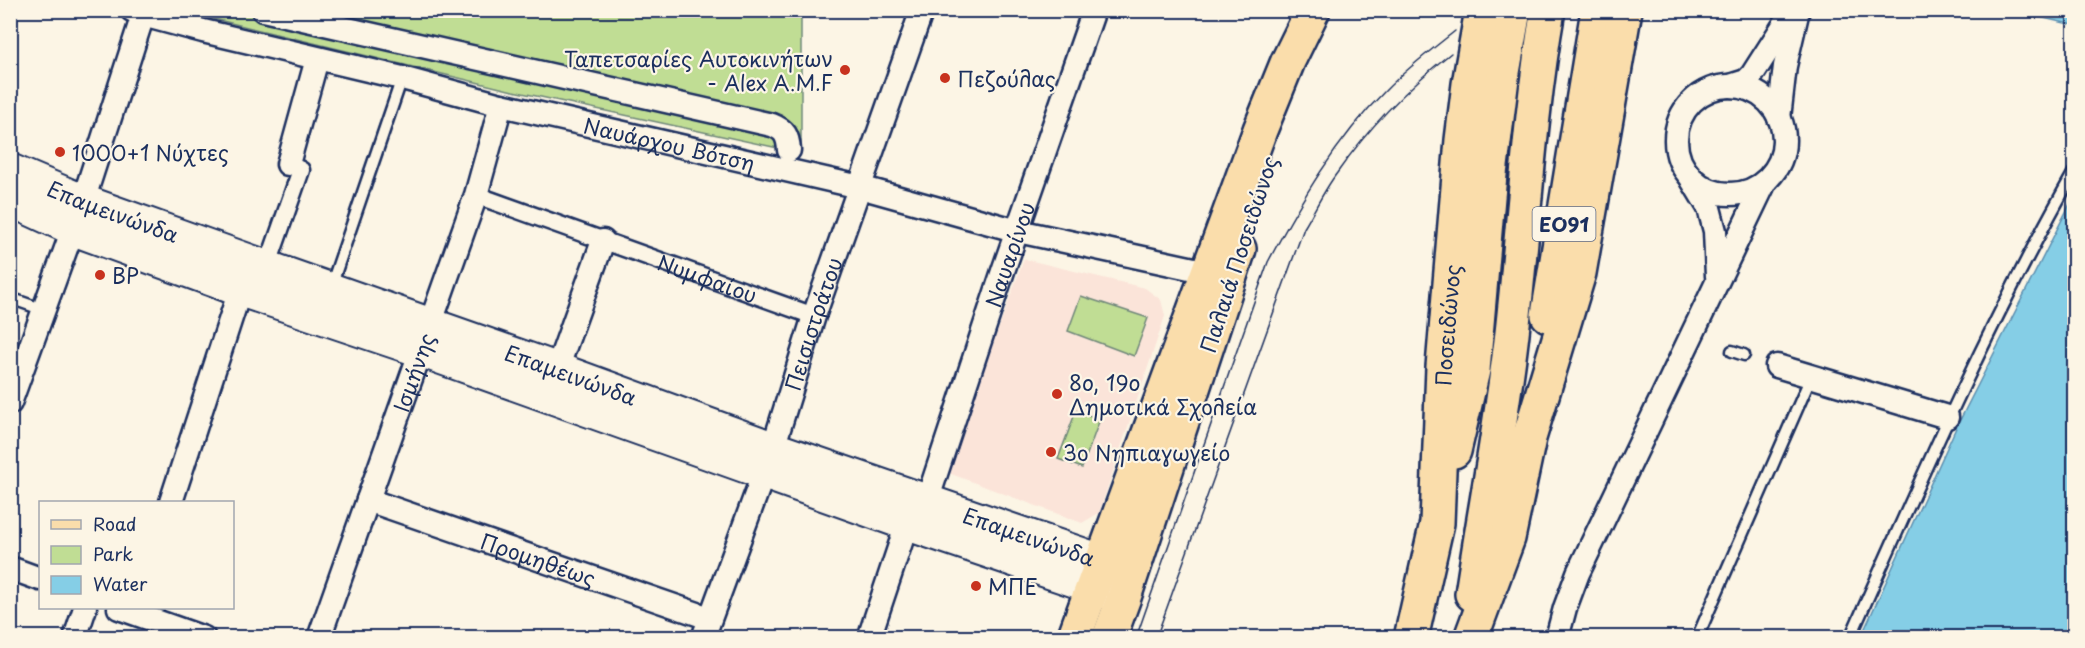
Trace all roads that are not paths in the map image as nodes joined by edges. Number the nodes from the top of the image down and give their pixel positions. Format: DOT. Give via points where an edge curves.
graph roads {
  1 [pos="263,10"];
  2 [pos="922,10"];
  3 [pos="1094,10"];
  4 [pos="1482,10"];
  5 [pos="1514,10"];
  6 [pos="1548,10"];
  7 [pos="1599,10"];
  8 [pos="1625,10"];
  9 [pos="1796,10"];
  10 [pos="138,13"];
  11 [pos="1310,14"];
  12 [pos="317,59"];
  13 [pos="402,78"];
  14 [pos="1730,86"];
  15 [pos="501,105"];
  16 [pos="1779,118"];
  17 [pos="789,160"];
  18 [pos="288,164"];
  19 [pos="10,170"];
  20 [pos="2074,172"];
  21 [pos="1690,177"];
  22 [pos="1765,182"];
  23 [pos="861,187"];
  24 [pos="476,195"];
  25 [pos="10,200"];
  26 [pos="78,215"];
  27 [pos="1018,231"];
  28 [pos="603,241"];
  29 [pos="267,267"];
  30 [pos="1208,272"];
  31 [pos="1717,284"];
  32 [pos="240,290"];
  33 [pos="330,290"];
  34 [pos="10,298"];
  35 [pos="44,310"];
  36 [pos="814,316"];
  37 [pos="426,338"];
  38 [pos="1732,351"];
  39 [pos="1744,355"];
  40 [pos="1777,366"];
  41 [pos="557,369"];
  42 [pos="1811,377"];
  43 [pos="10,403"];
  44 [pos="1947,417"];
  45 [pos="1529,438"];
  46 [pos="768,461"];
  47 [pos="368,500"];
  48 [pos="171,501"];
  49 [pos="927,501"];
  50 [pos="1437,523"];
  51 [pos="907,524"];
  52 [pos="10,568"];
  53 [pos="1097,574"];
  54 [pos="39,579"];
  55 [pos="1128,584"];
  56 [pos="85,609"];
  57 [pos="131,610"];
  58 [pos="706,628"];
  59 [pos="75,638"];
  60 [pos="204,638"];
  61 [pos="319,638"];
  62 [pos="869,638"];
  63 [pos="1074,638"];
  64 [pos="1109,638"];
  65 [pos="1411,638"];
  66 [pos="1466,638"];
  67 [pos="1471,638"];
  68 [pos="1557,638"];
  69 [pos="1697,638"];
  70 [pos="1850,638"];
  1 -- 17 [label="street" via="772,125 783,130 788,138"];
  2 -- 23 [label="street, Πεισιστράτου"];
  3 -- 27 [label="street, Ναυαρίνου"];
  4 -- 50 [label="main road, Ποσειδώνος" via="1462,140 1443,367"];
  5 -- 50 [label="main road" via="1490,174 1473,370"];
  6 -- 66 [label="main road" via="1536,88 1512,333"];
  7 -- 45 [label="main road, ΕΟ91"];
  8 -- 45 [label="main road" via="1579,273"];
  9 -- 14 [label="street" via="1752,75"];
  9 -- 16 [label="street"];
  10 -- 12 [label="street, Ναυάρχου Βότση"];
  10 -- 26 [label="street"];
  11 -- 30 [label="main road, Παλαιά Ποσειδώνος" via="1260,130"];
  11 -- 55 [label="main road, Παλαιά Ποσειδώνος" via="1319,32 1290,98"];
  12 -- 13 [label="street, Ναυάρχου Βότση"];
  12 -- 18 [label="street"];
  13 -- 15 [label="street, Ναυάρχου Βότση"];
  13 -- 33 [label="lane"];
  14 -- 16 [label="street" via="1759,94"];
  14 -- 21 [label="street" via="1700,95 1681,119 1677,150"];
  15 -- 17 [label="street, Ναυάρχου Βότση"];
  15 -- 24 [label="street, Ισμήνης"];
  16 -- 22 [label="street" via="1783,152 1777,168"];
  17 -- 23 [label="street, Ναυάρχου Βότση"];
  18 -- 29 [label="street" via="301,170"];
  19 -- 26 [label="main road, Επαμεινώνδα"];
  20 -- 44 [label="lane"];
  21 -- 22 [label="street" via="1719,194 1751,191"];
  21 -- 31 [label="street" via="1709,208 1715,231"];
  22 -- 31 [label="street"];
  23 -- 27 [label="street, Ναυάρχου Βότση"];
  23 -- 36 [label="street, Πεισιστράτου"];
  24 -- 28 [label="street, Νυμφαίου"];
  24 -- 37 [label="street, Ισμήνης"];
  25 -- 26 [label="main road, Επαμεινώνδα"];
  26 -- 29 [label="main road, Επαμεινώνδα"];
  26 -- 32 [label="main road, Επαμεινώνδα"];
  26 -- 35 [label="street"];
  27 -- 30 [label="street, Ναυάρχου Βότση"];
  27 -- 49 [label="street, Ναυαρίνου"];
  28 -- 36 [label="street, Νυμφαίου"];
  28 -- 41 [label="street"];
  29 -- 33 [label="main road, Επαμεινώνδα"];
  30 -- 53 [label="main road"];
  31 -- 68 [label="street" via="1578,573"];
  32 -- 37 [label="main road, Επαμεινώνδα"];
  32 -- 48 [label="street"];
  33 -- 37 [label="main road, Επαμεινώνδα"];
  34 -- 35 [label="lane"];
  35 -- 43 [label="street"];
  36 -- 46 [label="street, Πεισιστράτου"];
  37 -- 41 [label="main road, Επαμεινώνδα"];
  37 -- 46 [label="main road, Επαμεινώνδα"];
  37 -- 47 [label="street, Ισμήνης"];
  38 -- 39 [label="lane"];
  40 -- 42 [label="street"];
  41 -- 46 [label="main road, Επαμεινώνδα"];
  42 -- 44 [label="street"];
  42 -- 69 [label="lane"];
  44 -- 70 [label="lane"];
  45 -- 67 [label="main road" via="1508,538"];
  46 -- 49 [label="main road, Επαμεινώνδα"];
  46 -- 51 [label="main road, Επαμεινώνδα"];
  46 -- 58 [label="street, Πεισιστράτου"];
  47 -- 58 [label="street, Προμηθέως"];
  47 -- 61 [label="street, Ισμήνης"];
  49 -- 53 [label="main road, Επαμεινώνδα"];
  50 -- 65 [label="main road, Ποσειδώνος"];
  51 -- 53 [label="main road, Επαμεινώνδα"];
  51 -- 62 [label="street"];
  52 -- 54 [label="street"];
  53 -- 55 [label="main road, Επαμεινώνδα"];
  53 -- 63 [label="main road"];
  55 -- 64 [label="main road"];
  56 -- 59 [label="street"];
  57 -- 60 [label="street"];
}
